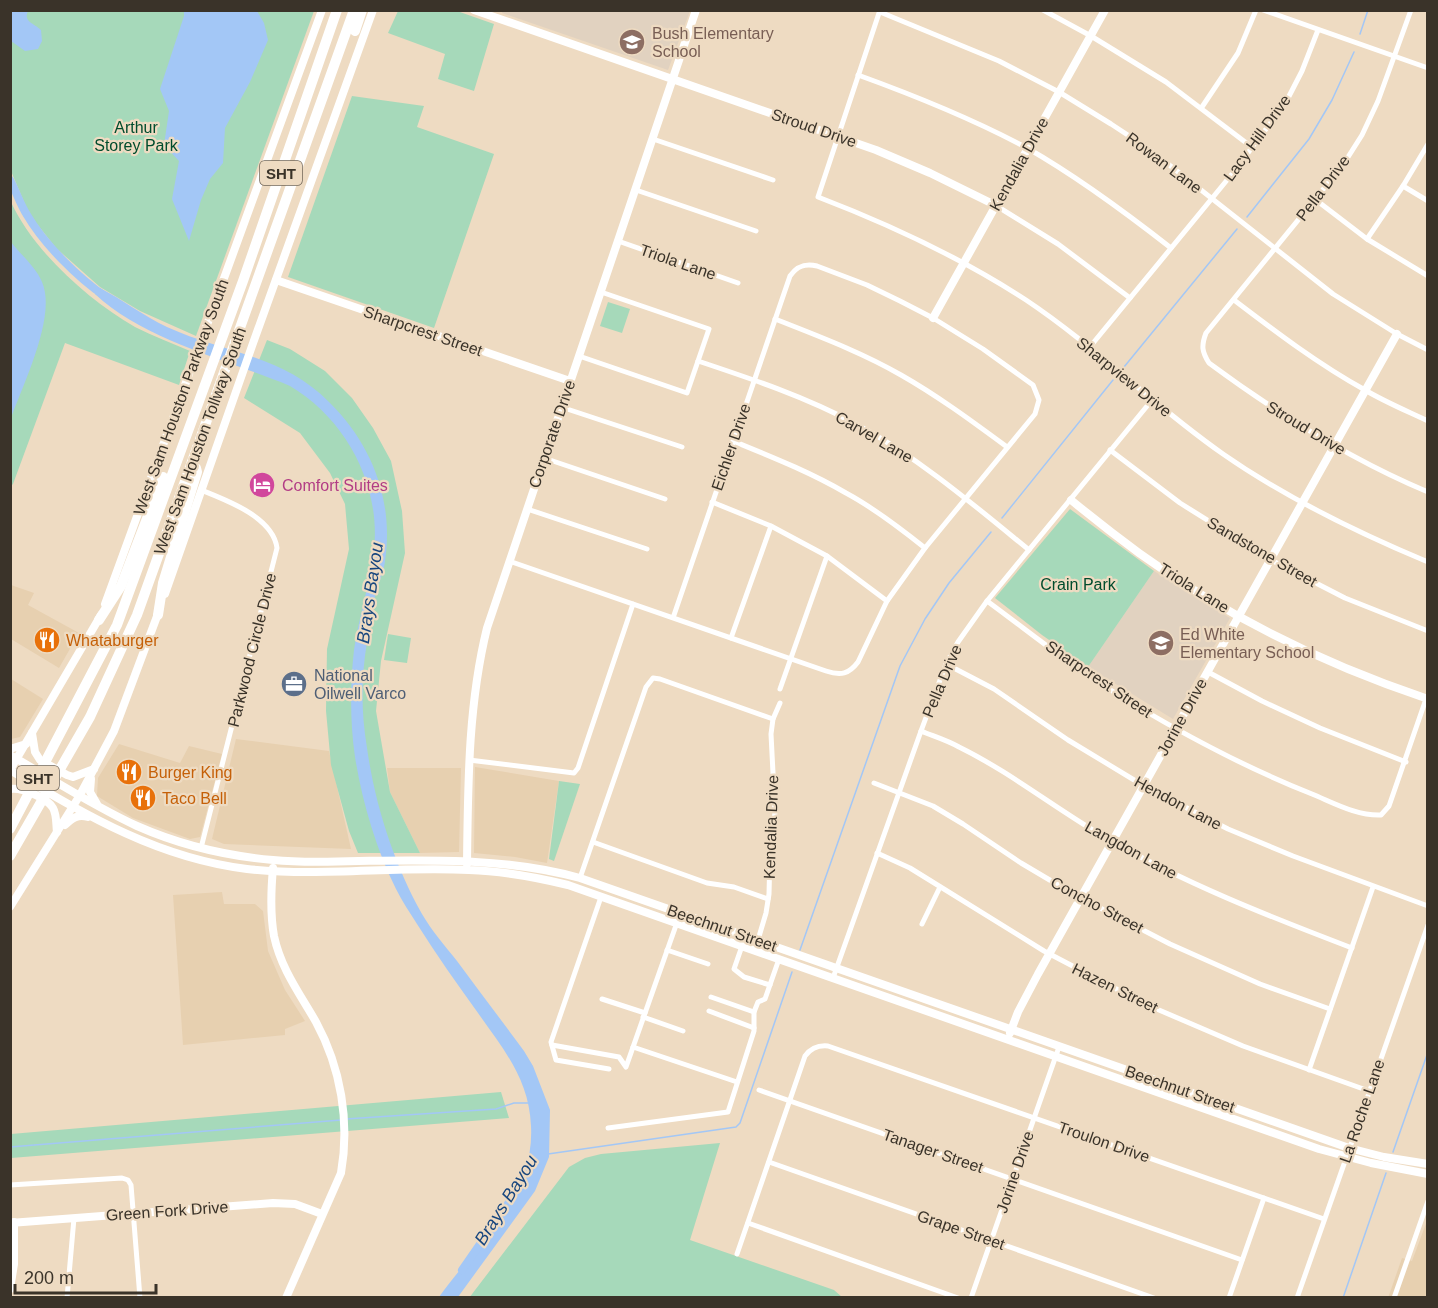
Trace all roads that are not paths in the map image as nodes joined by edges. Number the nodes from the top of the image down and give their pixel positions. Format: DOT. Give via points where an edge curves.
graph roads {
  1 [pos="322,10"];
  2 [pos="337,10"];
  3 [pos="354,10"];
  4 [pos="362,10"];
  5 [pos="373,10"];
  6 [pos="474,10"];
  7 [pos="696,10"];
  8 [pos="1043,10"];
  9 [pos="1105,10"];
  10 [pos="1256,10"];
  11 [pos="1263,10"];
  12 [pos="1411,10"];
  13 [pos="880,11"];
  14 [pos="1318,30"];
  15 [pos="1091,36"];
  16 [pos="1395,57"];
  17 [pos="335,64"];
  18 [pos="1428,68"];
  19 [pos="858,75"];
  20 [pos="673,80"];
  21 [pos="1059,92"];
  22 [pos="1202,107"];
  23 [pos="837,135"];
  24 [pos="653,139"];
  25 [pos="1428,144"];
  26 [pos="1253,148"];
  27 [pos="1028,149"];
  28 [pos="773,180"];
  29 [pos="1403,186"];
  30 [pos="636,190"];
  31 [pos="1212,198"];
  32 [pos="1316,200"];
  33 [pos="1428,201"];
  34 [pos="996,205"];
  35 [pos="756,231"];
  36 [pos="1367,239"];
  37 [pos="618,241"];
  38 [pos="1171,248"];
  39 [pos="1275,250"];
  40 [pos="964,261"];
  41 [pos="1428,276"];
  42 [pos="276,280"];
  43 [pos="738,283"];
  44 [pos="601,292"];
  45 [pos="1130,298"];
  46 [pos="1234,300"];
  47 [pos="933,318"];
  48 [pos="775,319"];
  49 [pos="1397,334"];
  50 [pos="1202,345"];
  51 [pos="1089,348"];
  52 [pos="1428,350"];
  53 [pos="579,356"];
  54 [pos="698,361"];
  55 [pos="754,380"];
  56 [pos="570,381"];
  57 [pos="1366,391"];
  58 [pos="1152,400"];
  59 [pos="561,407"];
  60 [pos="1428,422"];
  61 [pos="733,441"];
  62 [pos="682,447"];
  63 [pos="1007,447"];
  64 [pos="1334,447"];
  65 [pos="1110,450"];
  66 [pos="180,451"];
  67 [pos="544,458"];
  68 [pos="194,460"];
  69 [pos="201,490"];
  70 [pos="1428,492"];
  71 [pos="966,498"];
  72 [pos="665,499"];
  73 [pos="1071,500"];
  74 [pos="712,502"];
  75 [pos="1303,504"];
  76 [pos="526,509"];
  77 [pos="771,526"];
  78 [pos="925,548"];
  79 [pos="647,549"];
  80 [pos="1029,550"];
  81 [pos="827,556"];
  82 [pos="1271,560"];
  83 [pos="508,561"];
  84 [pos="1428,561"];
  85 [pos="887,601"];
  86 [pos="987,601"];
  87 [pos="633,604"];
  88 [pos="158,615"];
  89 [pos="1240,616"];
  90 [pos="673,618"];
  91 [pos="99,620"];
  92 [pos="1428,631"];
  93 [pos="731,638"];
  94 [pos="791,659"];
  95 [pos="946,664"];
  96 [pos="1208,672"];
  97 [pos="780,689"];
  98 [pos="1427,699"];
  99 [pos="780,704"];
  100 [pos="773,719"];
  101 [pos="1175,729"];
  102 [pos="921,731"];
  103 [pos="32,733"];
  104 [pos="26,744"];
  105 [pos="10,748"];
  106 [pos="14,757"];
  107 [pos="469,760"];
  108 [pos="1406,762"];
  109 [pos="11,770"];
  110 [pos="93,771"];
  111 [pos="874,783"];
  112 [pos="1144,786"];
  113 [pos="10,789"];
  114 [pos="899,792"];
  115 [pos="80,795"];
  116 [pos="98,805"];
  117 [pos="73,807"];
  118 [pos="93,818"];
  119 [pos="13,825"];
  120 [pos="136,825"];
  121 [pos="57,832"];
  122 [pos="131,837"];
  123 [pos="1112,841"];
  124 [pos="592,842"];
  125 [pos="201,848"];
  126 [pos="877,853"];
  127 [pos="10,856"];
  128 [pos="198,860"];
  129 [pos="467,860"];
  130 [pos="274,861"];
  131 [pos="341,861"];
  132 [pos="541,868"];
  133 [pos="467,870"];
  134 [pos="273,871"];
  135 [pos="341,872"];
  136 [pos="580,878"];
  137 [pos="540,879"];
  138 [pos="940,887"];
  139 [pos="1373,887"];
  140 [pos="616,891"];
  141 [pos="601,897"];
  142 [pos="1081,898"];
  143 [pos="768,899"];
  144 [pos="612,901"];
  145 [pos="1428,906"];
  146 [pos="10,907"];
  147 [pos="680,914"];
  148 [pos="676,923"];
  149 [pos="922,924"];
  150 [pos="1428,925"];
  151 [pos="758,941"];
  152 [pos="742,946"];
  153 [pos="1352,948"];
  154 [pos="667,950"];
  155 [pos="755,950"];
  156 [pos="1049,954"];
  157 [pos="779,959"];
  158 [pos="708,964"];
  159 [pos="837,968"];
  160 [pos="833,978"];
  161 [pos="770,985"];
  162 [pos="711,998"];
  163 [pos="602,999"];
  164 [pos="923,999"];
  165 [pos="920,1009"];
  166 [pos="1330,1009"];
  167 [pos="709,1011"];
  168 [pos="754,1012"];
  169 [pos="644,1015"];
  170 [pos="754,1028"];
  171 [pos="1011,1030"];
  172 [pos="683,1031"];
  173 [pos="1008,1040"];
  174 [pos="552,1044"];
  175 [pos="633,1047"];
  176 [pos="1059,1047"];
  177 [pos="1055,1056"];
  178 [pos="609,1069"];
  179 [pos="1309,1070"];
  180 [pos="1153,1080"];
  181 [pos="737,1082"];
  182 [pos="1150,1089"];
  183 [pos="759,1090"];
  184 [pos="1369,1091"];
  185 [pos="790,1101"];
  186 [pos="1257,1116"];
  187 [pos="1034,1118"];
  188 [pos="1254,1126"];
  189 [pos="608,1128"];
  190 [pos="1349,1148"];
  191 [pos="1346,1157"];
  192 [pos="769,1162"];
  193 [pos="1428,1164"];
  194 [pos="1428,1174"];
  195 [pos="1013,1179"];
  196 [pos="10,1185"];
  197 [pos="1264,1198"];
  198 [pos="1428,1201"];
  199 [pos="133,1213"];
  200 [pos="322,1214"];
  201 [pos="74,1218"];
  202 [pos="1324,1220"];
  203 [pos="12,1222"];
  204 [pos="747,1223"];
  205 [pos="991,1240"];
  206 [pos="736,1254"];
  207 [pos="1242,1260"];
  208 [pos="11,1286"];
  209 [pos="67,1298"];
  210 [pos="140,1298"];
  211 [pos="286,1298"];
  212 [pos="958,1298"];
  213 [pos="971,1298"];
  214 [pos="1154,1298"];
  215 [pos="1228,1298"];
  216 [pos="1298,1298"];
  217 [pos="1394,1298"];
  1 -- 91 [label="main road, West Sam Houston Parkway South"];
  2 -- 66 [label="highway, West Sam Houston Tollway South / SHT"];
  3 -- 17 [label="highway, West Sam Houston Tollway South / SHT"];
  4 -- 17 [label="highway" via="345,55"];
  5 -- 42 [label="main road"];
  6 -- 20 [label="main road, Stroud Drive"];
  7 -- 20 [label="main road, Corporate Drive"];
  8 -- 15 [label="street"];
  9 -- 15 [label="main road, Kendalia Drive"];
  10 -- 22 [label="street" via="1238,52"];
  11 -- 14 [label="street"];
  12 -- 16 [label="street, Pella Drive"];
  13 -- 19 [label="street"];
  13 -- 21 [label="street, Rowan Lane" via="999,61"];
  14 -- 16 [label="street"];
  14 -- 26 [label="street, Lacy Hill Drive" via="1285,104"];
  15 -- 21 [label="main road, Kendalia Drive"];
  15 -- 22 [label="street"];
  16 -- 18 [label="street"];
  16 -- 32 [label="street, Pella Drive" via="1362,135"];
  17 -- 68 [label="highway, West Sam Houston Tollway South / SHT"];
  19 -- 23 [label="street"];
  19 -- 27 [label="street" via="959,114"];
  20 -- 23 [label="main road, Stroud Drive"];
  20 -- 24 [label="main road, Corporate Drive"];
  21 -- 27 [label="main road, Kendalia Drive"];
  21 -- 31 [label="street, Rowan Lane" via="1149,149"];
  22 -- 26 [label="street"];
  23 -- 34 [label="main road, Stroud Drive" via="930,172"];
  23 -- 40 [label="street, Sharpview Drive" via="818,197"];
  24 -- 28 [label="street"];
  24 -- 30 [label="main road, Corporate Drive"];
  25 -- 29 [label="street"];
  26 -- 31 [label="street, Lacy Hill Drive"];
  27 -- 34 [label="main road, Kendalia Drive"];
  27 -- 38 [label="street" via="1112,202"];
  29 -- 33 [label="street"];
  29 -- 36 [label="street"];
  30 -- 35 [label="street"];
  30 -- 37 [label="main road, Corporate Drive"];
  31 -- 38 [label="street, Lacy Hill Drive"];
  31 -- 39 [label="street, Rowan Lane"];
  32 -- 36 [label="street"];
  32 -- 39 [label="street, Pella Drive"];
  34 -- 40 [label="main road, Kendalia Drive"];
  34 -- 45 [label="street, Stroud Drive" via="1058,244"];
  36 -- 41 [label="street"];
  37 -- 43 [label="street, Triola Lane"];
  37 -- 44 [label="main road, Corporate Drive"];
  38 -- 45 [label="street, Lacy Hill Drive"];
  39 -- 46 [label="street, Pella Drive"];
  39 -- 49 [label="street, Rowan Lane" via="1333,294"];
  40 -- 47 [label="main road, Kendalia Drive"];
  40 -- 51 [label="street, Sharpview Drive" via="1027,301"];
  42 -- 56 [label="main road, Sharpcrest Street"];
  42 -- 69 [label="main road"];
  44 -- 53 [label="main road, Corporate Drive"];
  44 -- 54 [label="street" via="709,329"];
  45 -- 51 [label="street, Lacy Hill Drive"];
  46 -- 50 [label="street, Pella Drive" via="1206,333"];
  46 -- 57 [label="street"];
  47 -- 48 [label="street, Eichler Drive" via="882,292 811,264 801,266 790,276"];
  47 -- 63 [label="street" via="1034,386 1039,400 1035,414"];
  48 -- 55 [label="street, Eichler Drive"];
  48 -- 63 [label="street" via="840,344 900,374"];
  49 -- 52 [label="street, Rowan Lane"];
  49 -- 57 [label="main road, Jorine Drive"];
  50 -- 64 [label="street, Stroud Drive" via="1209,363"];
  51 -- 58 [label="street, Sharpview Drive"];
  53 -- 54 [label="street" via="687,393"];
  53 -- 56 [label="main road, Corporate Drive"];
  54 -- 55 [label="street, Carvel Lane"];
  55 -- 61 [label="street, Eichler Drive"];
  55 -- 71 [label="street, Carvel Lane" via="856,424 912,458"];
  56 -- 59 [label="main road, Corporate Drive"];
  57 -- 60 [label="street"];
  57 -- 64 [label="main road, Jorine Drive"];
  58 -- 65 [label="street, Pella Drive"];
  58 -- 75 [label="street, Sharpview Drive" via="1223,454"];
  59 -- 62 [label="street"];
  59 -- 67 [label="main road, Corporate Drive"];
  61 -- 74 [label="street, Eichler Drive"];
  61 -- 78 [label="street" via="792,464 847,493"];
  63 -- 71 [label="street"];
  64 -- 70 [label="street, Stroud Drive"];
  64 -- 75 [label="main road, Jorine Drive"];
  65 -- 73 [label="street, Pella Drive"];
  65 -- 82 [label="street, Sandstone Street" via="1180,503"];
  66 -- 91 [label="highway" via="165,474 121,586"];
  66 -- 119 [label="highway, West Sam Houston Tollway South / SHT" via="117,625"];
  67 -- 72 [label="street"];
  67 -- 76 [label="main road, Corporate Drive"];
  68 -- 88 [label="highway" via="197,472 163,583"];
  68 -- 127 [label="highway, West Sam Houston Tollway South / SHT" via="150,583 98,702"];
  69 -- 88 [label="main road"];
  69 -- 125 [label="street, Parkwood Circle Drive" via="252,514 270,531 277,548"];
  71 -- 78 [label="street"];
  71 -- 80 [label="street, Carvel Lane"];
  73 -- 80 [label="street, Pella Drive"];
  73 -- 89 [label="main road, Triola Lane" via="1146,558"];
  74 -- 77 [label="street"];
  74 -- 90 [label="street, Eichler Drive"];
  75 -- 82 [label="main road, Jorine Drive"];
  75 -- 84 [label="street, Sharpview Drive" via="1365,536"];
  76 -- 79 [label="street"];
  76 -- 83 [label="main road, Corporate Drive"];
  77 -- 81 [label="street"];
  77 -- 93 [label="street"];
  78 -- 85 [label="street"];
  80 -- 86 [label="street, Pella Drive"];
  81 -- 85 [label="street"];
  81 -- 94 [label="street"];
  82 -- 89 [label="main road, Jorine Drive"];
  82 -- 92 [label="street, Sandstone Street" via="1345,598"];
  83 -- 87 [label="street"];
  83 -- 107 [label="main road, Corporate Drive" via="479,660"];
  85 -- 94 [label="street" via="858,662 849,672 834,674"];
  86 -- 95 [label="street, Pella Drive"];
  86 -- 101 [label="street, Sharpcrest Street" via="1089,675"];
  87 -- 90 [label="street"];
  87 -- 107 [label="street" via="574,773"];
  88 -- 110 [label="main road" via="126,700"];
  89 -- 96 [label="main road, Jorine Drive"];
  89 -- 98 [label="main road, Triola Lane" via="1360,675"];
  90 -- 93 [label="street"];
  91 -- 103 [label="main road, West Sam Houston Parkway South"];
  93 -- 94 [label="street"];
  94 -- 97 [label="street"];
  95 -- 102 [label="street, Pella Drive"];
  95 -- 112 [label="street, Hendon Lane" via="1002,694"];
  96 -- 101 [label="main road, Jorine Drive"];
  96 -- 108 [label="street" via="1320,728"];
  98 -- 108 [label="street"];
  99 -- 100 [label="street, Kendalia Drive"];
  100 -- 124 [label="street" via="653,678 646,687"];
  100 -- 143 [label="street, Kendalia Drive" via="775,812"];
  101 -- 108 [label="street, Sharpcrest Street" via="1235,760 1366,815 1381,815 1389,806"];
  101 -- 112 [label="main road, Jorine Drive"];
  102 -- 114 [label="street, Pella Drive"];
  102 -- 123 [label="street, Langdon Lane" via="992,765"];
  103 -- 104 [label="main road, West Sam Houston Parkway South"];
  103 -- 110 [label="main road" via="40,760 74,777"];
  104 -- 105 [label="main road"];
  104 -- 106 [label="main road, West Sam Houston Parkway South"];
  106 -- 109 [label="main road, West Sam Houston Parkway South"];
  106 -- 115 [label="main road, Beechnut Street"];
  107 -- 129 [label="main road, Corporate Drive"];
  109 -- 117 [label="main road, Beechnut Street"];
  110 -- 115 [label="main road"];
  110 -- 116 [label="main road" via="90,792"];
  111 -- 114 [label="street, Concho Street"];
  112 -- 123 [label="main road, Jorine Drive"];
  112 -- 139 [label="street, Hendon Lane" via="1228,829"];
  113 -- 121 [label="main road" via="27,791 51,805"];
  114 -- 126 [label="street, Pella Drive"];
  114 -- 142 [label="street, Concho Street" via="933,806"];
  115 -- 116 [label="main road, Beechnut Street"];
  115 -- 117 [label="main road"];
  116 -- 120 [label="main road, Beechnut Street"];
  117 -- 118 [label="main road, Beechnut Street"];
  117 -- 121 [label="main road"];
  118 -- 121 [label="main road" via="71,818"];
  118 -- 122 [label="main road, Beechnut Street"];
  120 -- 122 [label="main road"];
  120 -- 125 [label="main road, Beechnut Street"];
  121 -- 146 [label="main road"];
  122 -- 128 [label="main road, Beechnut Street"];
  123 -- 142 [label="main road, Jorine Drive"];
  123 -- 153 [label="street, Langdon Lane" via="1194,884"];
  124 -- 136 [label="street"];
  124 -- 143 [label="street" via="707,883"];
  125 -- 128 [label="main road"];
  125 -- 130 [label="main road, Beechnut Street"];
  126 -- 138 [label="street, Hazen Street"];
  126 -- 159 [label="street, Pella Drive"];
  128 -- 134 [label="main road, Beechnut Street"];
  129 -- 131 [label="main road, Beechnut Street"];
  129 -- 132 [label="main road, Beechnut Street"];
  129 -- 133 [label="main road, Corporate Drive"];
  130 -- 131 [label="main road, Beechnut Street"];
  130 -- 134 [label="main road"];
  131 -- 135 [label="main road"];
  132 -- 136 [label="main road, Beechnut Street"];
  132 -- 137 [label="main road"];
  133 -- 135 [label="main road, Beechnut Street"];
  133 -- 137 [label="main road, Beechnut Street"];
  134 -- 135 [label="main road, Beechnut Street"];
  134 -- 200 [label="main road" via="274,936 289,978 323,1036 337,1073 343,1107 344,1156"];
  136 -- 140 [label="main road, Beechnut Street"];
  137 -- 141 [label="main road, Beechnut Street"];
  138 -- 149 [label="street"];
  138 -- 156 [label="street, Hazen Street"];
  139 -- 145 [label="street, Hendon Lane"];
  139 -- 153 [label="street"];
  140 -- 144 [label="main road"];
  140 -- 147 [label="main road, Beechnut Street"];
  141 -- 144 [label="main road, Beechnut Street"];
  141 -- 174 [label="street"];
  142 -- 156 [label="main road, Jorine Drive"];
  142 -- 166 [label="street, Concho Street" via="1220,967"];
  143 -- 151 [label="street, Kendalia Drive"];
  144 -- 148 [label="main road, Beechnut Street"];
  147 -- 148 [label="street"];
  147 -- 151 [label="main road, Beechnut Street"];
  148 -- 152 [label="main road, Beechnut Street"];
  148 -- 154 [label="street"];
  150 -- 184 [label="street, La Roche Lane"];
  151 -- 155 [label="street, Kendalia Drive"];
  151 -- 159 [label="main road, Beechnut Street"];
  152 -- 155 [label="main road, Beechnut Street"];
  152 -- 161 [label="street" via="734,969 744,977"];
  153 -- 166 [label="street"];
  154 -- 158 [label="street"];
  154 -- 169 [label="street"];
  155 -- 157 [label="main road, Beechnut Street"];
  156 -- 171 [label="main road, Jorine Drive"];
  156 -- 179 [label="street, Hazen Street" via="1145,1004"];
  157 -- 160 [label="main road, Beechnut Street"];
  157 -- 161 [label="street"];
  159 -- 160 [label="street, Pella Drive"];
  159 -- 164 [label="main road, Beechnut Street"];
  160 -- 165 [label="main road, Beechnut Street"];
  161 -- 168 [label="street"];
  162 -- 168 [label="street"];
  163 -- 169 [label="street"];
  164 -- 165 [label="main road"];
  164 -- 171 [label="main road, Beechnut Street"];
  165 -- 173 [label="main road, Beechnut Street"];
  166 -- 179 [label="street"];
  167 -- 170 [label="street"];
  168 -- 170 [label="street"];
  169 -- 172 [label="street"];
  169 -- 175 [label="street"];
  170 -- 181 [label="street"];
  171 -- 173 [label="main road, Jorine Drive"];
  171 -- 176 [label="main road, Beechnut Street"];
  173 -- 177 [label="main road, Beechnut Street"];
  174 -- 175 [label="street" via="619,1058 626,1066"];
  174 -- 178 [label="street" via="556,1060"];
  175 -- 181 [label="street"];
  176 -- 177 [label="street, Jorine Drive"];
  176 -- 180 [label="main road, Beechnut Street"];
  177 -- 182 [label="main road, Beechnut Street"];
  177 -- 187 [label="street, Jorine Drive"];
  179 -- 184 [label="street, Hazen Street"];
  180 -- 182 [label="main road"];
  180 -- 186 [label="main road, Beechnut Street"];
  181 -- 189 [label="street" via="728,1112"];
  182 -- 188 [label="main road, Beechnut Street"];
  183 -- 185 [label="street, Tanager Street"];
  184 -- 190 [label="street, La Roche Lane"];
  185 -- 187 [label="street, Troulon Drive" via="805,1056 816,1047 828,1046"];
  185 -- 192 [label="street"];
  185 -- 195 [label="street, Tanager Street"];
  186 -- 188 [label="main road"];
  186 -- 190 [label="main road, Beechnut Street"];
  187 -- 195 [label="street, Jorine Drive"];
  187 -- 197 [label="street, Troulon Drive"];
  188 -- 191 [label="main road, Beechnut Street"];
  190 -- 191 [label="street, La Roche Lane"];
  190 -- 193 [label="main road, Beechnut Street"];
  191 -- 194 [label="main road, Beechnut Street"];
  191 -- 202 [label="street, La Roche Lane"];
  192 -- 204 [label="street"];
  192 -- 205 [label="street, Grape Street"];
  195 -- 205 [label="street, Jorine Drive"];
  195 -- 207 [label="street, Tanager Street"];
  196 -- 199 [label="street" via="122,1178 131,1185"];
  197 -- 202 [label="street, Troulon Drive"];
  197 -- 207 [label="street"];
  198 -- 217 [label="street"];
  199 -- 200 [label="main road, Green Fork Drive" via="273,1203 295,1204"];
  199 -- 201 [label="main road, Green Fork Drive"];
  199 -- 210 [label="street"];
  200 -- 211 [label="main road"];
  201 -- 203 [label="main road, Green Fork Drive"];
  201 -- 209 [label="street"];
  202 -- 216 [label="street, La Roche Lane"];
  203 -- 208 [label="main road"];
  204 -- 206 [label="street"];
  204 -- 212 [label="street"];
  205 -- 213 [label="street, Jorine Drive"];
  205 -- 214 [label="street, Grape Street"];
  207 -- 215 [label="street"];
}
